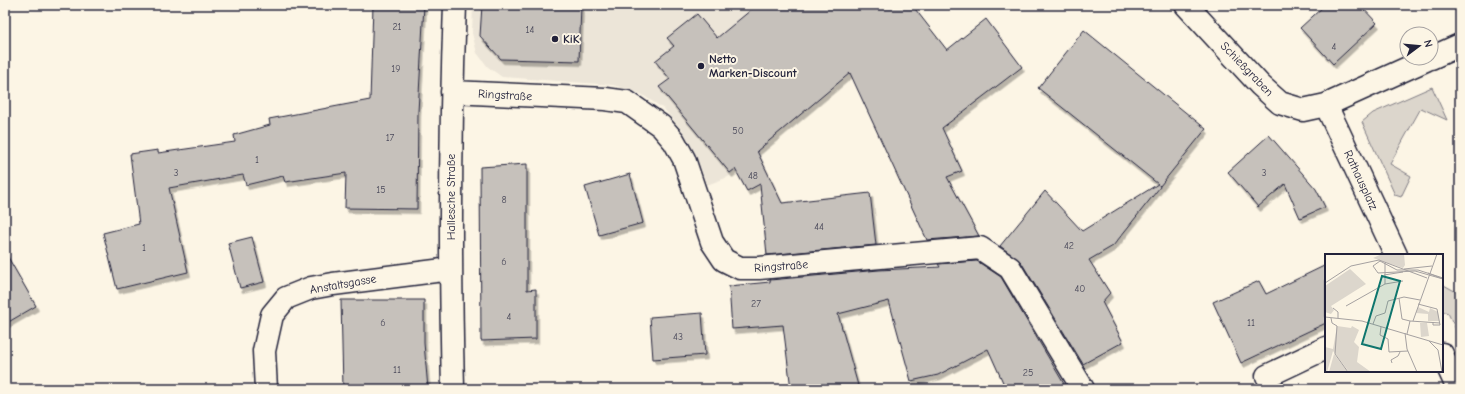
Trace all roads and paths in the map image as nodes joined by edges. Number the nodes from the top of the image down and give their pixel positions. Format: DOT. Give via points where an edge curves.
graph roads {
  1 [pos="455,5"];
  2 [pos="1186,5"];
  3 [pos="1460,45"];
  4 [pos="1439,54"];
  5 [pos="1412,66"];
  6 [pos="452,92"];
  7 [pos="1326,105"];
  8 [pos="1396,254"];
  9 [pos="450,269"];
  10 [pos="1325,348"];
  11 [pos="1443,356"];
  12 [pos="1267,376"];
  13 [pos="266,389"];
  14 [pos="452,389"];
  15 [pos="1083,389"];
  16 [pos="1458,389"];
  1 -- 6 [label="street, Hallesche Straße"];
  2 -- 7 [label="street, Schießgraben" via="1280,103 1303,110"];
  3 -- 4 [label="street, Schießgraben"];
  5 -- 7 [label="street, Schießgraben"];
  6 -- 9 [label="street, Hallesche Straße"];
  6 -- 15 [label="street, Ringstraße" via="627,102 661,126 674,141 684,159 712,242 724,260 740,268 980,248 1010,268"];
  7 -- 8 [label="street, Rathausplatz"];
  9 -- 13 [label="street, Anstaltsgasse" via="333,284 311,288 286,298 272,315 270,322 264,351"];
  9 -- 14 [label="street, Hallesche Straße"];
  10 -- 12 [label="street"];
  11 -- 16 [label="street"];
}
